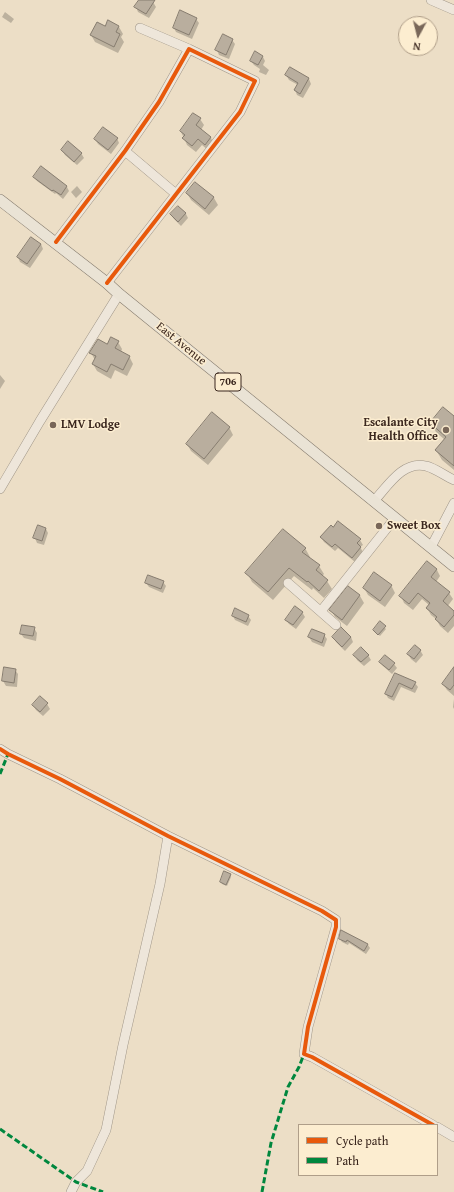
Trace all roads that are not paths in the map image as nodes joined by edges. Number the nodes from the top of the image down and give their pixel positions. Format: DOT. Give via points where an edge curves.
graph roads {
  1 [pos="431,0"];
  2 [pos="454,10"];
  3 [pos="140,28"];
  4 [pos="189,49"];
  5 [pos="126,151"];
  6 [pos="176,194"];
  7 [pos="0,200"];
  8 [pos="56,242"];
  9 [pos="107,282"];
  10 [pos="119,294"];
  11 [pos="454,480"];
  12 [pos="0,489"];
  13 [pos="374,501"];
  14 [pos="454,503"];
  15 [pos="395,518"];
  16 [pos="431,547"];
  17 [pos="454,566"];
  18 [pos="288,583"];
  19 [pos="321,611"];
  20 [pos="336,625"];
  21 [pos="0,748"];
  22 [pos="168,836"];
  23 [pos="431,1124"];
  24 [pos="438,1128"];
  25 [pos="454,1137"];
  26 [pos="71,1192"];
  1 -- 2 [label="street"];
  3 -- 4 [label="street"];
  4 -- 5 [label="street" via="160,102"];
  4 -- 6 [label="street" via="255,81 240,112"];
  5 -- 6 [label="street"];
  5 -- 8 [label="street"];
  6 -- 9 [label="street"];
  7 -- 8 [label="main road, East Avenue / 706"];
  8 -- 9 [label="main road, East Avenue / 706"];
  9 -- 10 [label="main road, East Avenue / 706"];
  10 -- 12 [label="street"];
  10 -- 13 [label="main road, East Avenue / 706"];
  11 -- 13 [label="street" via="426,466 413,465 400,473"];
  13 -- 15 [label="main road, East Avenue / 706"];
  14 -- 16 [label="street"];
  15 -- 16 [label="main road, East Avenue / 706"];
  15 -- 19 [label="street"];
  16 -- 17 [label="main road, East Avenue / 706"];
  18 -- 19 [label="street"];
  19 -- 20 [label="street"];
  21 -- 22 [label="street"];
  22 -- 23 [label="street" via="336,920 308,1027 304,1054"];
  22 -- 26 [label="street" via="160,884 106,1130 87,1171 76,1182"];
  24 -- 25 [label="street"];
}
